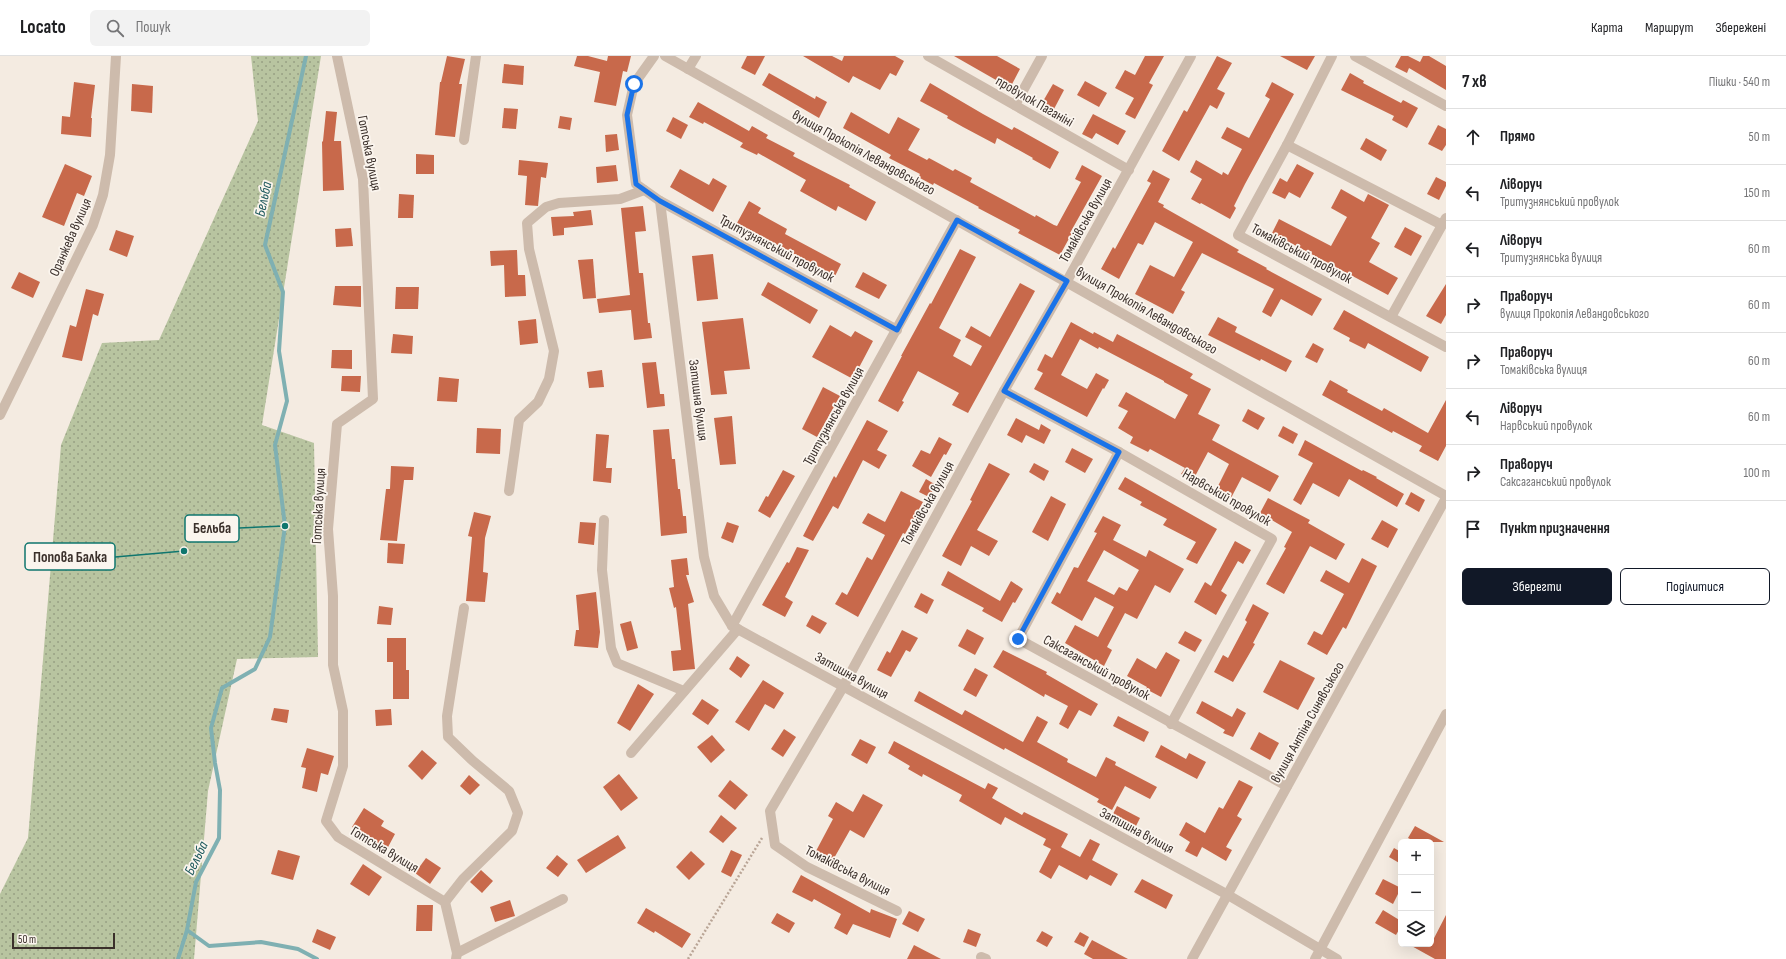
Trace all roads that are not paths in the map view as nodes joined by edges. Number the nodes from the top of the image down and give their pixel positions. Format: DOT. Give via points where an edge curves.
graph roads {
  1 [pos="116,56"];
  2 [pos="337,56"];
  3 [pos="476,56"];
  4 [pos="654,56"];
  5 [pos="666,56"];
  6 [pos="696,56"];
  7 [pos="928,56"];
  8 [pos="1042,56"];
  9 [pos="1191,56"];
  10 [pos="1332,56"];
  11 [pos="1355,56"];
  12 [pos="688,69"];
  13 [pos="1015,105"];
  14 [pos="1446,106"];
  15 [pos="464,140"];
  16 [pos="1287,145"];
  17 [pos="1129,170"];
  18 [pos="644,190"];
  19 [pos="660,201"];
  20 [pos="957,220"];
  21 [pos="1444,221"];
  22 [pos="1067,281"];
  23 [pos="1392,317"];
  24 [pos="897,330"];
  25 [pos="1446,347"];
  26 [pos="1004,391"];
  27 [pos="0,415"];
  28 [pos="1119,452"];
  29 [pos="510,491"];
  30 [pos="1446,497"];
  31 [pos="604,520"];
  32 [pos="464,608"];
  33 [pos="735,627"];
  34 [pos="843,686"];
  35 [pos="684,691"];
  36 [pos="1446,714"];
  37 [pos="1171,724"];
  38 [pos="631,753"];
  39 [pos="1287,786"];
  40 [pos="1228,895"];
  41 [pos="563,899"];
  42 [pos="444,902"];
  43 [pos="897,911"];
  44 [pos="1320,949"];
  45 [pos="457,956"];
  46 [pos="1192,959"];
  47 [pos="1315,959"];
  48 [pos="1337,959"];
  1 -- 27 [label="street, Оранжева вулиця" via="110,155 103,195 93,225"];
  2 -- 42 [label="street, Готська вулиця" via="364,179 373,399 337,424 328,529 333,596 333,665 343,711 343,766 326,820 338,837"];
  3 -- 15 [label="street"];
  4 -- 18 [label="street" via="634,84 627,115 636,184"];
  5 -- 12 [label="street, вулиця Прокопія Левандовського"];
  6 -- 12 [label="street"];
  7 -- 13 [label="street, провулок Паганіні"];
  8 -- 13 [label="street"];
  9 -- 17 [label="street, Томаківська вулиця"];
  10 -- 16 [label="street, Томаківський провулок"];
  11 -- 14 [label="street"];
  12 -- 20 [label="street, вулиця Прокопія Левандовського"];
  13 -- 17 [label="street, провулок Паганіні"];
  16 -- 21 [label="street"];
  16 -- 23 [label="street, Томаківський провулок" via="1238,235"];
  17 -- 22 [label="street, Томаківська вулиця"];
  18 -- 19 [label="street, Тритузнянський провулок"];
  18 -- 29 [label="street" via="620,199 559,203 546,207 527,223 529,249 554,351 549,379 538,402 519,420"];
  19 -- 24 [label="street, Тритузнянський провулок"];
  19 -- 33 [label="street, Затишна вулиця" via="704,557 714,596"];
  20 -- 22 [label="street, вулиця Прокопія Левандовського"];
  20 -- 24 [label="street, Тритузнянська вулиця"];
  21 -- 23 [label="street"];
  22 -- 26 [label="street, Томаківська вулиця"];
  22 -- 30 [label="street, вулиця Прокопія Левандовського"];
  23 -- 25 [label="street, Томаківський провулок"];
  24 -- 33 [label="street, Тритузнянська вулиця"];
  26 -- 28 [label="street, Нарвський провулок"];
  26 -- 34 [label="street, Томаківська вулиця"];
  28 -- 37 [label="street, Нарвський провулок" via="1272,539"];
  28 -- 37 [label="street, Саксаганський провулок" via="1018,639"];
  30 -- 39 [label="street, вулиця Антіна Синявського"];
  31 -- 35 [label="street" via="602,570 611,648 617,663"];
  32 -- 42 [label="street" via="447,716 448,737 509,791 518,812 512,831 463,879"];
  33 -- 34 [label="street, Затишна вулиця"];
  33 -- 35 [label="street, Тритузнянська вулиця"];
  34 -- 40 [label="street, Затишна вулиця"];
  34 -- 43 [label="street, Томаківська вулиця" via="770,811 775,844 807,867"];
  35 -- 38 [label="street, Тритузнянська вулиця"];
  36 -- 44 [label="street"];
  37 -- 39 [label="street, Саксаганський провулок"];
  39 -- 40 [label="street, вулиця Антіна Синявського"];
  40 -- 44 [label="street, Затишна вулиця"];
  40 -- 46 [label="street, вулиця Антіна Синявського"];
  41 -- 45 [label="street"];
  42 -- 45 [label="street"];
  44 -- 47 [label="street"];
  44 -- 48 [label="street, Затишна вулиця"];
}
